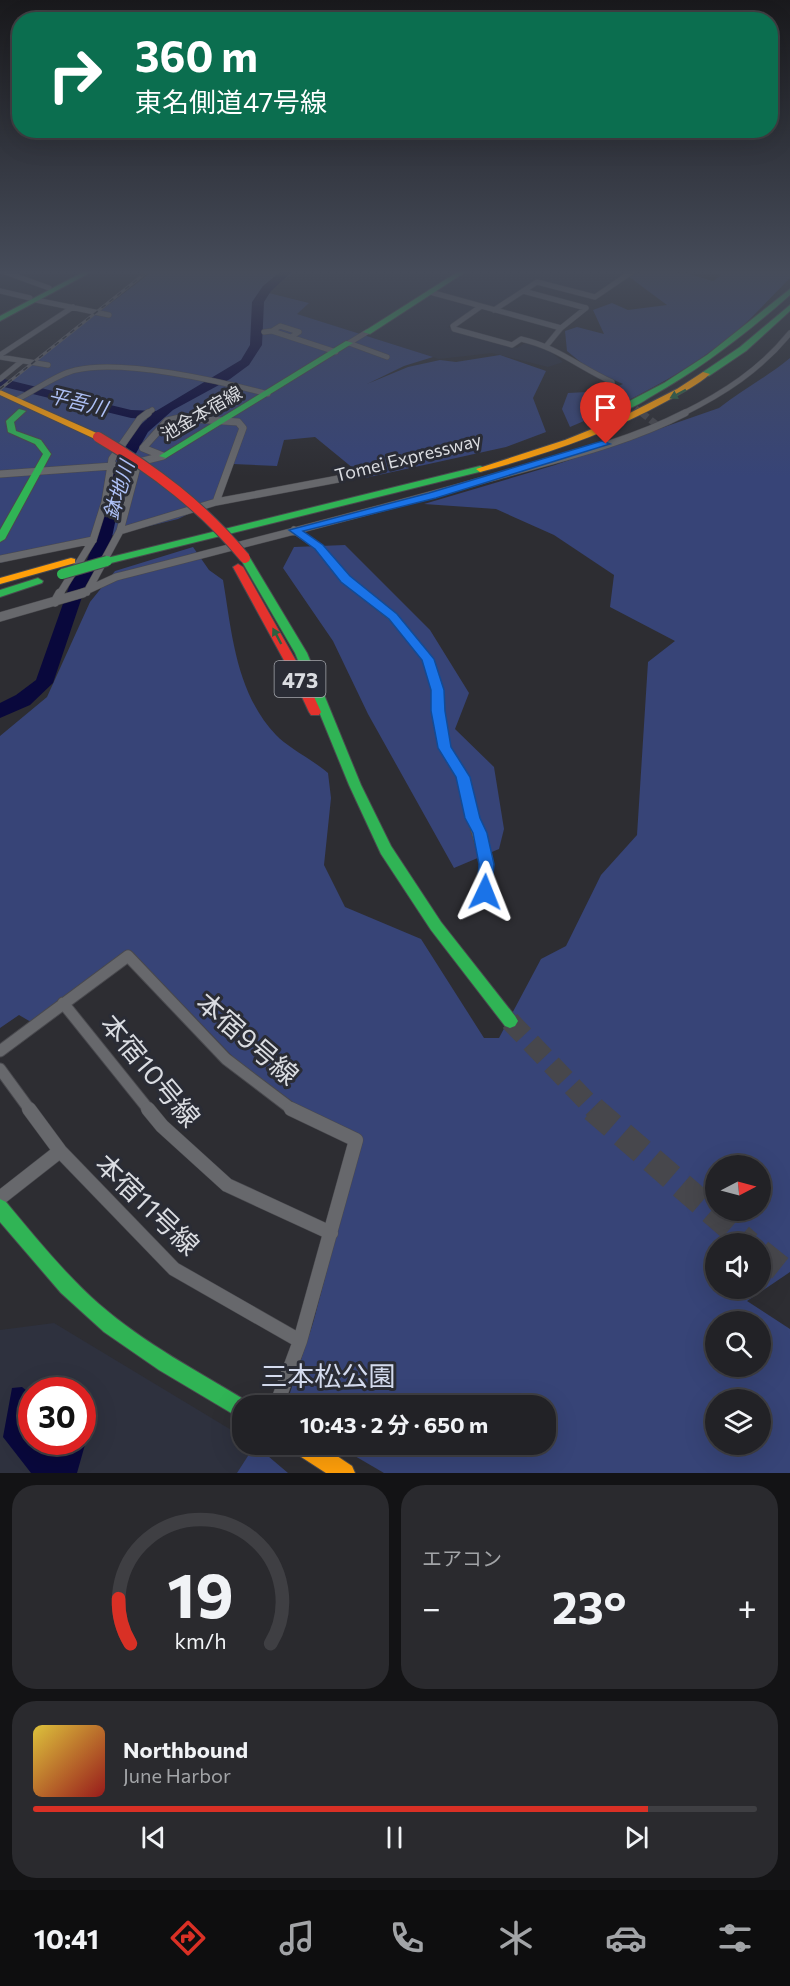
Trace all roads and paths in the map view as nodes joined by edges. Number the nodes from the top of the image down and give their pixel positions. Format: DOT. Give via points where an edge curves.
graph roads {
  1 [pos="24,340"];
  2 [pos="299,340"];
  3 [pos="354,340"];
  4 [pos="496,340"];
  5 [pos="520,340"];
  6 [pos="524,340"];
  7 [pos="551,340"];
  8 [pos="737,340"];
  9 [pos="756,340"];
  10 [pos="784,340"];
  11 [pos="349,343"];
  12 [pos="547,345"];
  13 [pos="336,352"];
  14 [pos="0,356"];
  15 [pos="387,357"];
  16 [pos="22,361"];
  17 [pos="48,365"];
  18 [pos="0,379"];
  19 [pos="0,392"];
  20 [pos="268,394"];
  21 [pos="623,398"];
  22 [pos="0,402"];
  23 [pos="22,402"];
  24 [pos="152,410"];
  25 [pos="224,421"];
  26 [pos="163,456"];
  27 [pos="138,463"];
  28 [pos="110,467"];
  29 [pos="39,471"];
  30 [pos="0,474"];
  31 [pos="338,479"];
  32 [pos="216,502"];
  33 [pos="294,530"];
  34 [pos="120,531"];
  35 [pos="0,539"];
  36 [pos="93,540"];
  37 [pos="110,556"];
  38 [pos="0,559"];
  39 [pos="0,581"];
  40 [pos="87,592"];
  41 [pos="0,594"];
  42 [pos="55,602"];
  43 [pos="0,617"];
  44 [pos="485,892"];
  45 [pos="63,1003"];
  46 [pos="510,1021"];
  47 [pos="0,1051"];
  48 [pos="0,1070"];
  49 [pos="60,1151"];
  50 [pos="0,1198"];
  51 [pos="0,1208"];
  52 [pos="331,1233"];
  53 [pos="300,1341"];
  54 [pos="280,1395"];
  55 [pos="232,1403"];
  56 [pos="316,1455"];
  57 [pos="345,1473"];
  1 -- 14 [label="street"];
  2 -- 13 [label="street"];
  3 -- 11 [label="street"];
  4 -- 5 [label="street" via="512,345"];
  6 -- 12 [label="street"];
  7 -- 12 [label="street"];
  8 -- 37 [label="main road, Tomei Expressway" via="688,375 577,428 445,468"];
  9 -- 37 [label="main road, Tomei Expressway, one-way" via="716,371 657,405 537,453 412,487"];
  10 -- 33 [label="street" via="761,367 681,416 549,461"];
  11 -- 13 [label="main road, 池金本宿線"];
  11 -- 15 [label="street"];
  12 -- 21 [label="street" via="612,382"];
  13 -- 20 [label="main road, 池金本宿線"];
  14 -- 16 [label="street"];
  16 -- 17 [label="street"];
  16 -- 18 [label="street"];
  19 -- 23 [label="main road, 473"];
  20 -- 23 [label="street" via="228,382 105,365 73,370"];
  20 -- 25 [label="main road, 池金本宿線"];
  22 -- 23 [label="main road, 473"];
  23 -- 29 [label="main road" via="9,427 45,448 47,454"];
  23 -- 46 [label="main road, 473, bridge" via="147,465 230,537 240,559 266,589 307,665 361,800 390,857 443,938"];
  24 -- 28 [label="street" via="140,419"];
  25 -- 26 [label="main road, 池金本宿線"];
  25 -- 26 [label="street" via="167,421 143,448"];
  25 -- 32 [label="street" via="238,422 243,428"];
  26 -- 27 [label="street"];
  27 -- 28 [label="street"];
  27 -- 34 [label="street"];
  28 -- 29 [label="street"];
  28 -- 36 [label="street" via="105,502"];
  29 -- 30 [label="street"];
  29 -- 35 [label="main road"];
  31 -- 32 [label="street"];
  32 -- 34 [label="street"];
  33 -- 40 [label="street" via="116,577"];
  33 -- 44 [label="street" via="319,547 345,579 393,616 428,659 438,690 445,748 463,777 480,833 487,864"];
  34 -- 40 [label="street"];
  36 -- 38 [label="street"];
  36 -- 42 [label="street"];
  37 -- 39 [label="main road, Tomei Expressway" via="70,561"];
  37 -- 41 [label="main road, Tomei Expressway, bridge"];
  40 -- 42 [label="street"];
  42 -- 43 [label="street"];
  45 -- 47 [label="street, 本宿9号線"];
  45 -- 52 [label="street, 本宿10号線" via="162,1126 227,1185"];
  45 -- 52 [label="street, 本宿9号線" via="128,956 231,1063 294,1111 356,1140"];
  48 -- 49 [label="street"];
  49 -- 50 [label="street"];
  49 -- 53 [label="street, 本宿11号線" via="174,1269"];
  51 -- 55 [label="main road" via="41,1260 93,1311 144,1350"];
  52 -- 53 [label="street, 本宿9号線"];
  53 -- 54 [label="street"];
  56 -- 57 [label="main road"];
}
